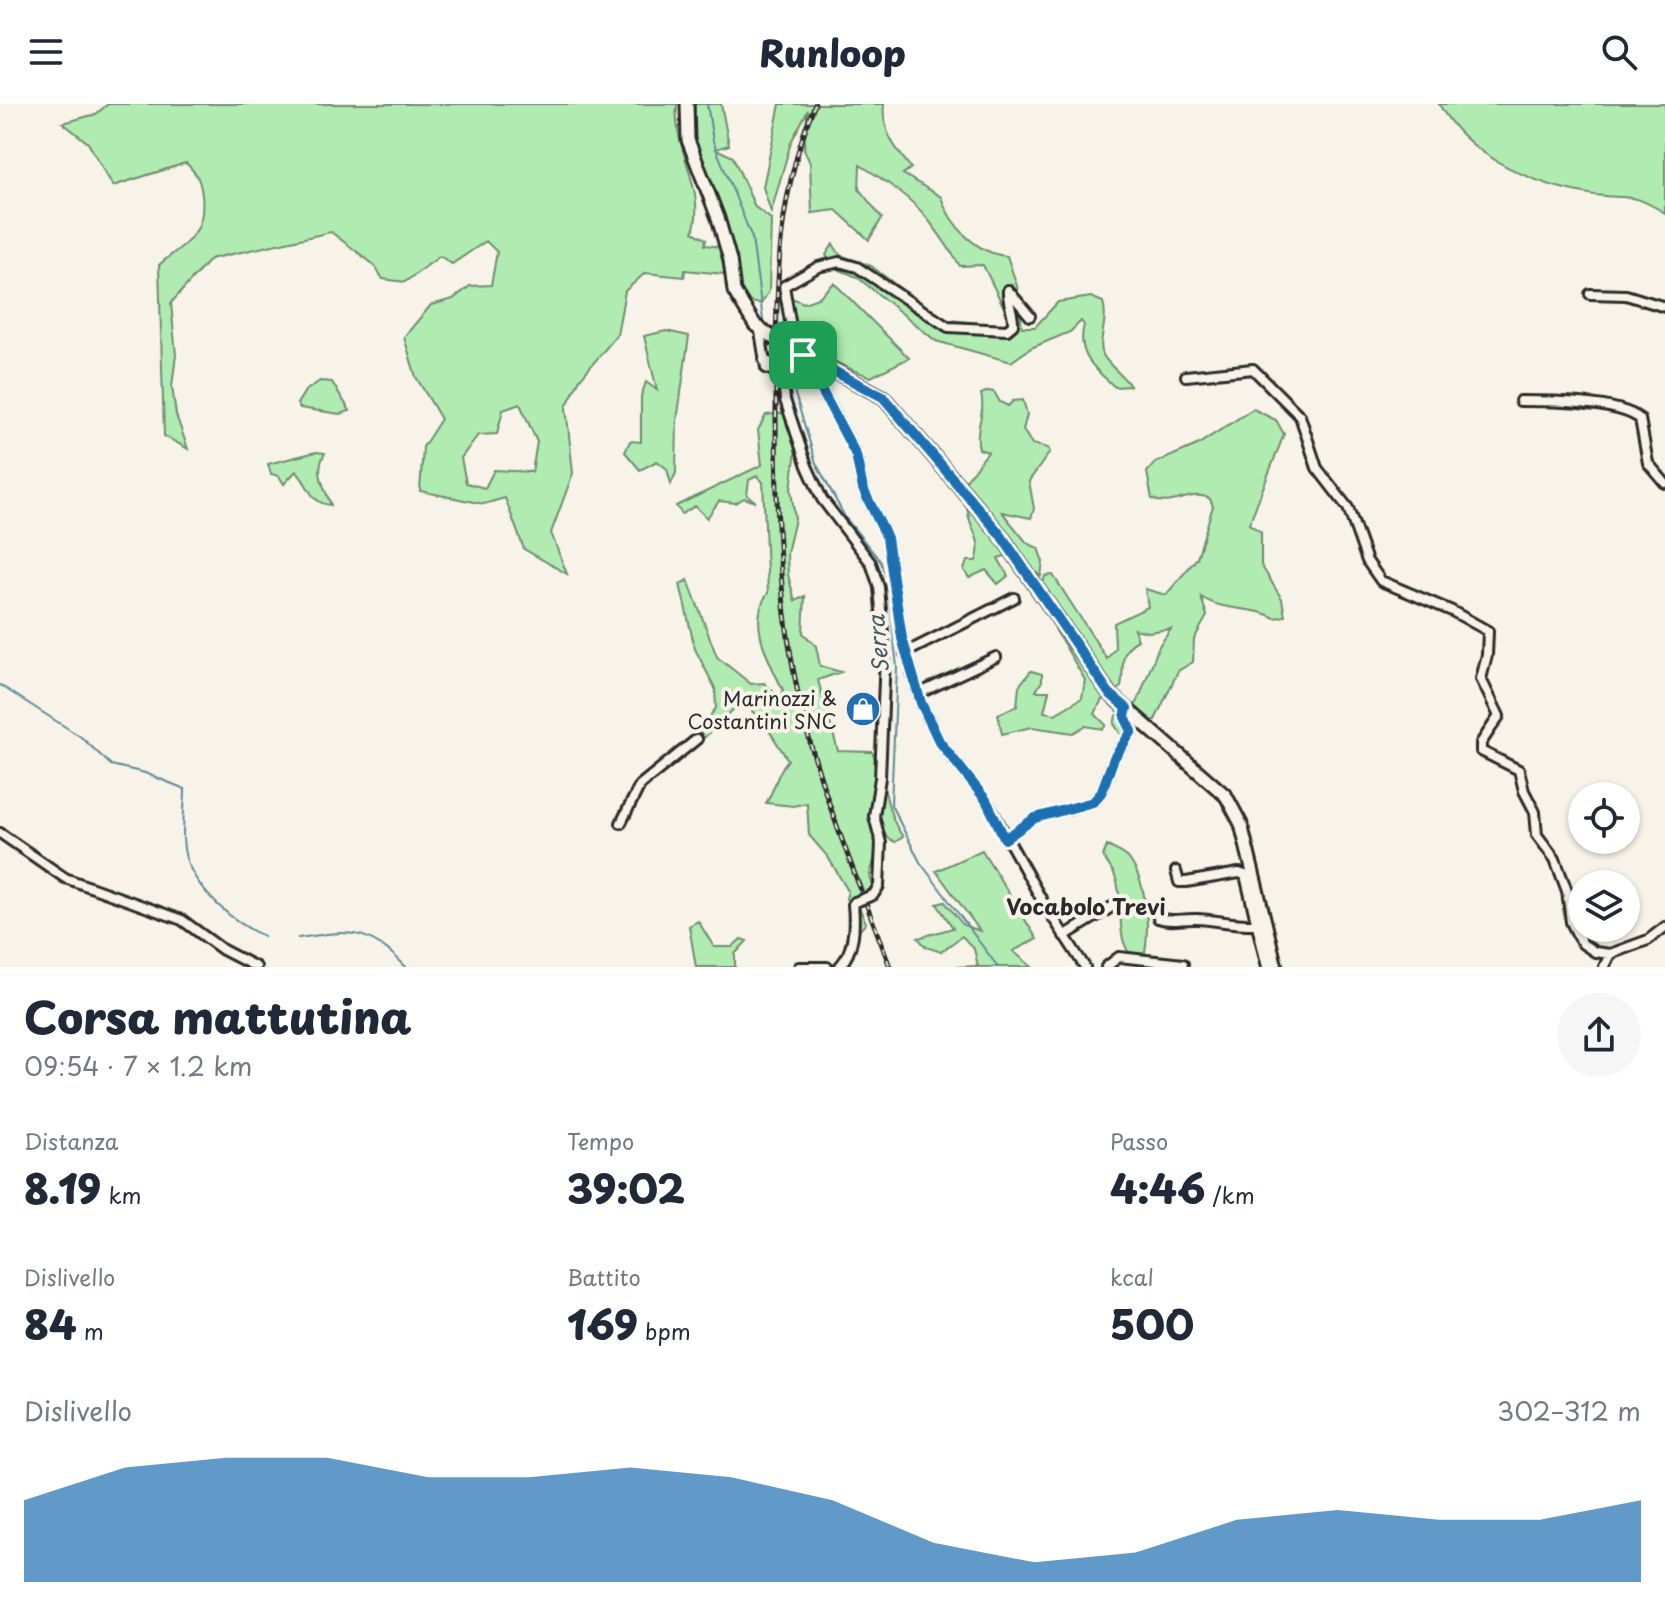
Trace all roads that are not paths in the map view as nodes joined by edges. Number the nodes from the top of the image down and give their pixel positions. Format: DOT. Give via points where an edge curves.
graph roads {
  1 [pos="687,104"];
  2 [pos="1590,294"];
  3 [pos="1665,307"];
  4 [pos="1030,316"];
  5 [pos="760,331"];
  6 [pos="803,355"];
  7 [pos="1186,376"];
  8 [pos="1520,401"];
  9 [pos="1665,483"];
  10 [pos="1014,598"];
  11 [pos="905,653"];
  12 [pos="996,657"];
  13 [pos="918,694"];
  14 [pos="1127,708"];
  15 [pos="697,739"];
  16 [pos="621,823"];
  17 [pos="0,833"];
  18 [pos="1005,839"];
  19 [pos="1176,871"];
  20 [pos="1115,905"];
  21 [pos="1158,918"];
  22 [pos="1257,924"];
  23 [pos="1665,927"];
  24 [pos="1064,936"];
  25 [pos="1610,954"];
  26 [pos="1183,964"];
  27 [pos="1109,966"];
  28 [pos="256,967"];
  29 [pos="799,967"];
  30 [pos="827,967"];
  31 [pos="839,967"];
  32 [pos="1085,967"];
  33 [pos="1267,967"];
  34 [pos="1276,967"];
  35 [pos="1604,967"];
  1 -- 5 [label="street" via="688,140 718,218 734,291"];
  2 -- 3 [label="street" via="1626,295"];
  4 -- 6 [label="street" via="1008,290 1014,313 1007,330 948,327 857,267 839,262 784,286 792,333"];
  5 -- 6 [label="street"];
  5 -- 31 [label="street, bridge" via="764,360 769,370 781,374 785,400 822,499 871,563 879,587 885,656 874,816 881,843 879,886 873,895 855,902 855,928"];
  6 -- 11 [label="street" via="856,455 863,489 887,538"];
  6 -- 14 [label="street" via="883,397 1000,534 1109,693"];
  7 -- 25 [label="street" via="1253,369 1300,416 1317,468 1348,508 1362,549 1381,581 1488,631 1481,679 1499,716 1481,751 1519,770 1535,812 1537,835 1555,859 1567,891 1571,922 1595,952"];
  8 -- 9 [label="street" via="1634,413 1640,419 1648,463"];
  10 -- 11 [label="street"];
  11 -- 13 [label="street"];
  12 -- 13 [label="street"];
  13 -- 18 [label="street" via="939,741 986,800"];
  14 -- 18 [label="street" via="1132,731 1114,758 1101,793 1085,807 1035,818"];
  14 -- 34 [label="street" via="1235,808"];
  15 -- 16 [label="street" via="640,785"];
  17 -- 28 [label="street" via="65,878 182,920"];
  18 -- 24 [label="street"];
  19 -- 22 [label="street" via="1179,882 1245,875"];
  20 -- 24 [label="street"];
  21 -- 22 [label="street" via="1172,923 1195,919"];
  22 -- 33 [label="street"];
  23 -- 25 [label="street" via="1648,940"];
  24 -- 32 [label="street"];
  25 -- 35 [label="street"];
  26 -- 27 [label="street" via="1119,957"];
  29 -- 30 [label="street"];
}
